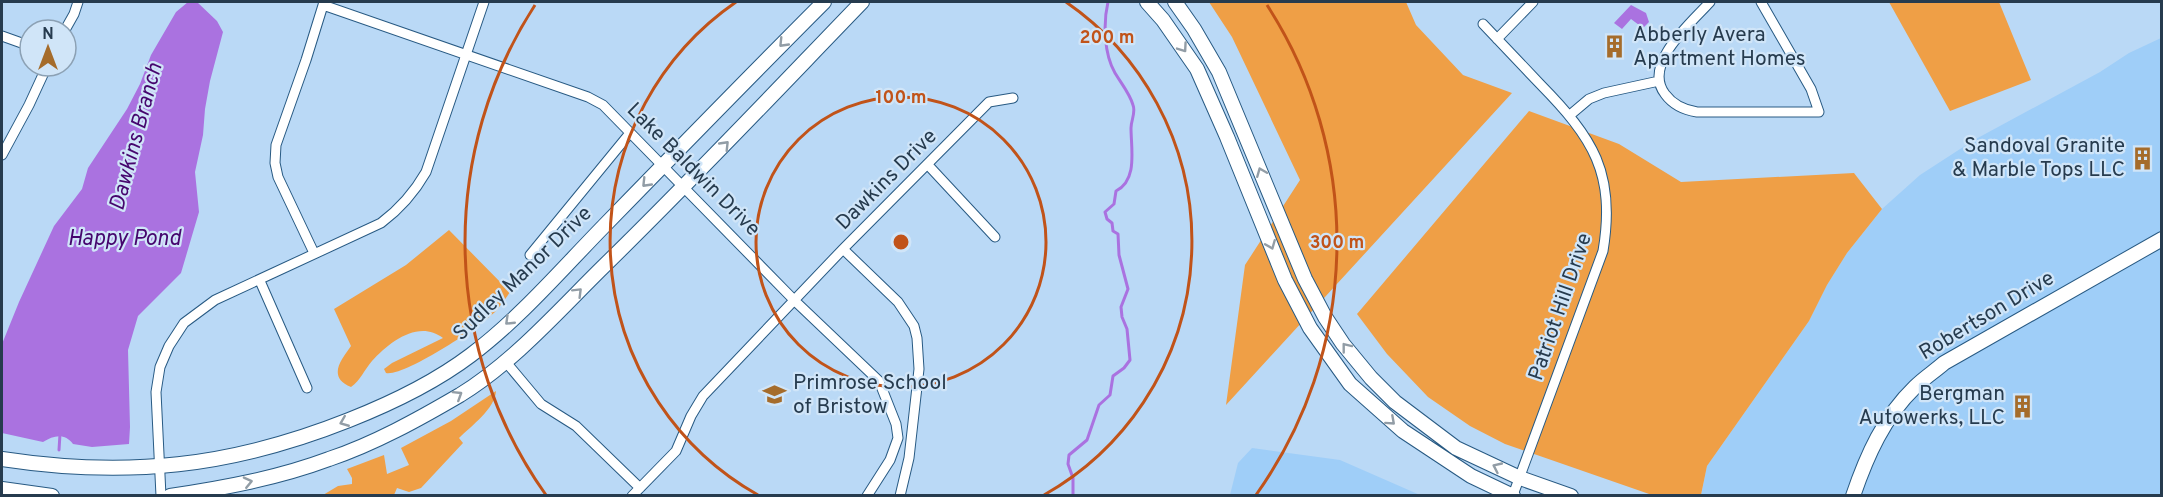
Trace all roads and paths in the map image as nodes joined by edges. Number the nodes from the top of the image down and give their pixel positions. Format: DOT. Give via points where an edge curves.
graph roads {
  1 [pos="78,2"];
  2 [pos="484,2"];
  3 [pos="824,2"];
  4 [pos="862,2"];
  5 [pos="1147,2"];
  6 [pos="1175,2"];
  7 [pos="1533,2"];
  8 [pos="1710,2"];
  9 [pos="1761,2"];
  10 [pos="323,3"];
  11 [pos="72,18"];
  12 [pos="1483,24"];
  13 [pos="2,36"];
  14 [pos="1497,39"];
  15 [pos="18,42"];
  16 [pos="465,55"];
  17 [pos="41,78"];
  18 [pos="1659,81"];
  19 [pos="1013,99"];
  20 [pos="1570,115"];
  21 [pos="630,133"];
  22 [pos="2,155"];
  23 [pos="663,165"];
  24 [pos="928,165"];
  25 [pos="684,187"];
  26 [pos="995,237"];
  27 [pos="2162,239"];
  28 [pos="843,249"];
  29 [pos="314,253"];
  30 [pos="531,255"];
  31 [pos="260,281"];
  32 [pos="795,301"];
  33 [pos="505,361"];
  34 [pos="307,388"];
  35 [pos="2,459"];
  36 [pos="159,467"];
  37 [pos="1520,478"];
  38 [pos="640,488"];
  39 [pos="2,489"];
  40 [pos="52,495"];
  41 [pos="161,495"];
  42 [pos="170,495"];
  43 [pos="632,495"];
  44 [pos="867,495"];
  45 [pos="900,495"];
  46 [pos="1513,495"];
  47 [pos="1571,495"];
  48 [pos="1853,495"];
  1 -- 11 [label="street"];
  2 -- 16 [label="street"];
  3 -- 23 [label="main road, Sudley Manor Drive, one-way"];
  25 -- 4 [label="main road, one-way"];
  5 -- 46 [label="main road, one-way" via="1197,69 1285,280 1310,328 1350,384 1403,431 1471,476"];
  37 -- 6 [label="main road, one-way" via="1447,442 1395,402 1343,344 1305,279 1219,72"];
  7 -- 14 [label="street"];
  8 -- 18 [label="street" via="1668,48 1659,69"];
  9 -- 18 [label="street" via="1819,112 1686,110 1664,93"];
  10 -- 16 [label="street, Lake Baldwin Drive"];
  10 -- 29 [label="street" via="275,154 278,177"];
  12 -- 14 [label="street, Patriot Hill Drive"];
  13 -- 15 [label="street"];
  14 -- 20 [label="street, Patriot Hill Drive"];
  16 -- 21 [label="street, Lake Baldwin Drive" via="588,97 603,105"];
  16 -- 29 [label="street" via="426,172 413,194 381,223"];
  17 -- 22 [label="street"];
  18 -- 20 [label="street" via="1604,93 1589,99"];
  19 -- 24 [label="street, Dawkins Drive" via="989,102"];
  20 -- 37 [label="street, Patriot Hill Drive" via="1599,163 1608,223 1603,251"];
  21 -- 23 [label="street, Lake Baldwin Drive"];
  21 -- 30 [label="street"];
  23 -- 25 [label="street, Lake Baldwin Drive"];
  23 -- 36 [label="main road, Sudley Manor Drive, one-way" via="498,332 424,386 380,408 296,440 223,458"];
  24 -- 26 [label="street"];
  24 -- 28 [label="street, Dawkins Drive"];
  25 -- 32 [label="street, Lake Baldwin Drive"];
  33 -- 25 [label="main road, one-way"];
  27 -- 48 [label="main road, Robertson Drive" via="1944,363 1915,386 1881,430"];
  28 -- 32 [label="street, Dawkins Drive"];
  28 -- 45 [label="street" via="898,302 917,338 919,369 909,458"];
  29 -- 31 [label="street"];
  31 -- 34 [label="street"];
  31 -- 36 [label="street" via="215,300 184,324 169,346 156,392"];
  32 -- 38 [label="street, Dawkins Drive" via="704,396 676,451"];
  32 -- 44 [label="street, Lake Baldwin Drive" via="879,381 896,424 895,450"];
  33 -- 38 [label="street" via="541,404 576,426"];
  42 -- 33 [label="main road, one-way" via="279,475 331,459 461,394"];
  35 -- 36 [label="main road, Sudley Manor Drive" via="69,467"];
  36 -- 41 [label="street"];
  37 -- 46 [label="street, Patriot Hill Drive"];
  37 -- 47 [label="main road"];
  38 -- 43 [label="street, Dawkins Drive"];
  39 -- 40 [label="main road"];
}
